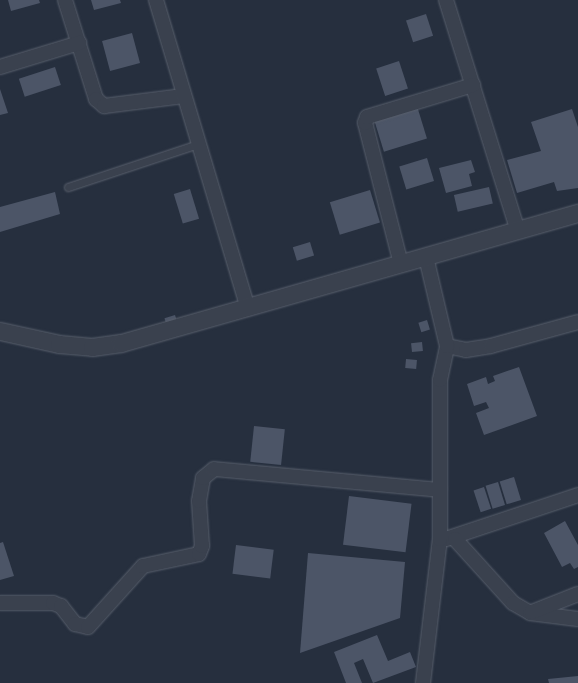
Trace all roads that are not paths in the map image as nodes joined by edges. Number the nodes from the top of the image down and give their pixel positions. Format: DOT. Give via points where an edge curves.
graph roads {
  1 [pos="65,0"];
  2 [pos="156,0"];
  3 [pos="446,0"];
  4 [pos="79,43"];
  5 [pos="0,67"];
  6 [pos="473,85"];
  7 [pos="183,96"];
  8 [pos="198,144"];
  9 [pos="68,187"];
  10 [pos="578,213"];
  11 [pos="518,231"];
  12 [pos="426,257"];
  13 [pos="401,264"];
  14 [pos="248,309"];
  15 [pos="578,322"];
  16 [pos="0,331"];
  17 [pos="447,346"];
  18 [pos="440,490"];
  19 [pos="578,495"];
  20 [pos="440,539"];
  21 [pos="455,539"];
  22 [pos="578,594"];
  23 [pos="0,604"];
  24 [pos="530,613"];
  25 [pos="578,619"];
  26 [pos="423,683"];
  1 -- 4 [label="street"];
  2 -- 7 [label="street"];
  3 -- 6 [label="street"];
  4 -- 5 [label="street"];
  4 -- 7 [label="street" via="96,99 104,106"];
  6 -- 11 [label="street"];
  6 -- 13 [label="street" via="367,117 365,123"];
  7 -- 8 [label="street"];
  8 -- 9 [label="lane"];
  8 -- 14 [label="street"];
  10 -- 11 [label="street"];
  11 -- 12 [label="street"];
  12 -- 13 [label="street"];
  12 -- 17 [label="street"];
  13 -- 14 [label="street"];
  14 -- 16 [label="street" via="121,344 92,347 59,344"];
  15 -- 17 [label="street" via="491,346 466,350"];
  17 -- 18 [label="street" via="440,380"];
  18 -- 20 [label="street"];
  18 -- 23 [label="street" via="214,468 203,478 199,501 202,546 199,554 143,566 88,627 75,624 60,606 53,603"];
  19 -- 21 [label="street"];
  20 -- 21 [label="street"];
  20 -- 26 [label="street"];
  21 -- 24 [label="street" via="497,588"];
  22 -- 24 [label="street"];
  24 -- 25 [label="street"];
}
